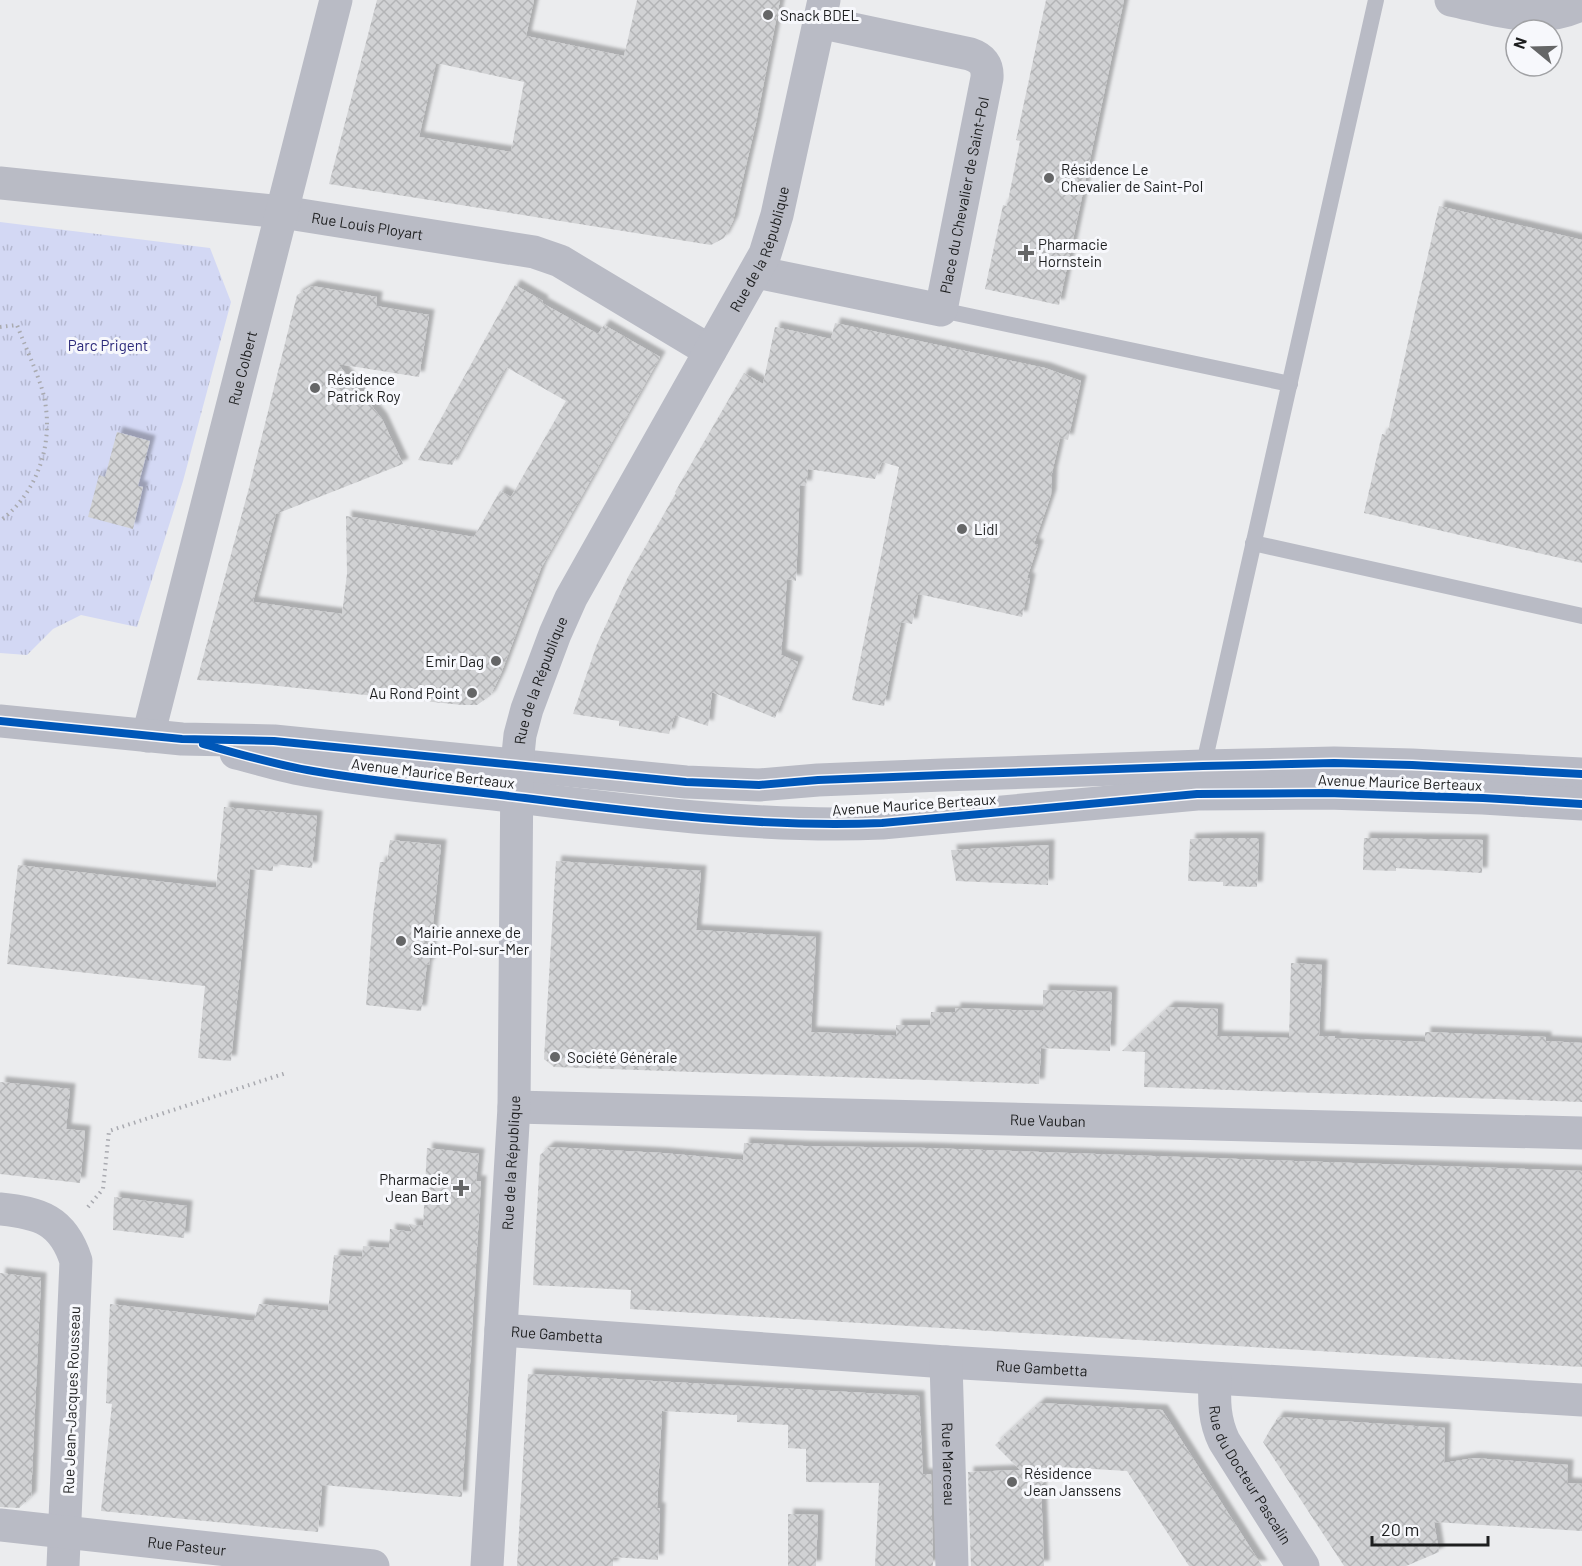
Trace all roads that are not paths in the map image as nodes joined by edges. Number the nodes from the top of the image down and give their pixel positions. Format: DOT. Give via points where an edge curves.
graph roads {
  1 [pos="336,0"];
  2 [pos="1376,0"];
  3 [pos="1451,0"];
  4 [pos="1582,4"];
  5 [pos="821,11"];
  6 [pos="0,183"];
  7 [pos="282,212"];
  8 [pos="756,272"];
  9 [pos="941,310"];
  10 [pos="710,351"];
  11 [pos="1290,384"];
  12 [pos="1253,543"];
  13 [pos="1582,616"];
  14 [pos="0,721"];
  15 [pos="148,736"];
  16 [pos="182,739"];
  17 [pos="517,764"];
  18 [pos="1582,774"];
  19 [pos="1200,780"];
  20 [pos="518,797"];
  21 [pos="1582,804"];
  22 [pos="514,1107"];
  23 [pos="1582,1133"];
  24 [pos="0,1209"];
  25 [pos="501,1330"];
  26 [pos="946,1362"];
  27 [pos="1215,1378"];
  28 [pos="1582,1400"];
  29 [pos="0,1525"];
  30 [pos="65,1532"];
  31 [pos="63,1566"];
  32 [pos="373,1566"];
  33 [pos="487,1566"];
  34 [pos="952,1566"];
  35 [pos="1303,1566"];
  1 -- 7 [label="street, Rue Colbert"];
  2 -- 11 [label="lane"];
  3 -- 4 [label="street" via="1542,15 1560,14"];
  5 -- 8 [label="street, Rue de la République" via="777,215"];
  5 -- 9 [label="street, Place du Chevalier de Saint-Pol" via="970,54 986,66 987,78"];
  6 -- 7 [label="street, Rue Louis Ployart"];
  7 -- 10 [label="street, Rue Louis Ployart" via="543,255 561,261"];
  7 -- 15 [label="street, Rue Colbert"];
  8 -- 9 [label="street, Place du Chevalier de Saint-Pol"];
  8 -- 10 [label="street, Rue de la République"];
  9 -- 11 [label="lane"];
  10 -- 17 [label="street, Rue de la République" via="561,618 527,710"];
  11 -- 12 [label="lane"];
  12 -- 13 [label="lane"];
  12 -- 19 [label="lane"];
  14 -- 15 [label="street, Avenue Maurice Berteaux"];
  15 -- 16 [label="street, Avenue Maurice Berteaux"];
  16 -- 17 [label="street, Avenue Maurice Berteaux" via="274,741"];
  16 -- 20 [label="street, Avenue Maurice Berteaux" via="312,771"];
  17 -- 19 [label="street, Avenue Maurice Berteaux" via="741,785 818,780"];
  17 -- 20 [label="street, Rue de la République"];
  18 -- 19 [label="street, Avenue Maurice Berteaux" via="1354,763"];
  19 -- 20 [label="street, Avenue Maurice Berteaux" via="908,821 851,825 719,820"];
  19 -- 21 [label="street, Avenue Maurice Berteaux" via="1327,793"];
  20 -- 22 [label="street, Rue de la République"];
  22 -- 23 [label="street, Rue Vauban"];
  22 -- 25 [label="street, Rue de la République"];
  24 -- 30 [label="street, Rue Jean-Jacques Rousseau" via="33,1214 51,1223 65,1235 76,1261"];
  25 -- 26 [label="street, Rue Gambetta"];
  25 -- 33 [label="street, Rue de la République"];
  26 -- 27 [label="street, Rue Gambetta"];
  26 -- 34 [label="street, Rue Marceau"];
  27 -- 28 [label="street, Rue Gambetta"];
  27 -- 35 [label="street, Rue du Docteur Pascalin" via="1214,1408 1224,1441"];
  29 -- 30 [label="street, Rue Pasteur"];
  30 -- 31 [label="street, Rue Jean-Jacques Rousseau"];
  30 -- 32 [label="street, Rue Pasteur"];
}
